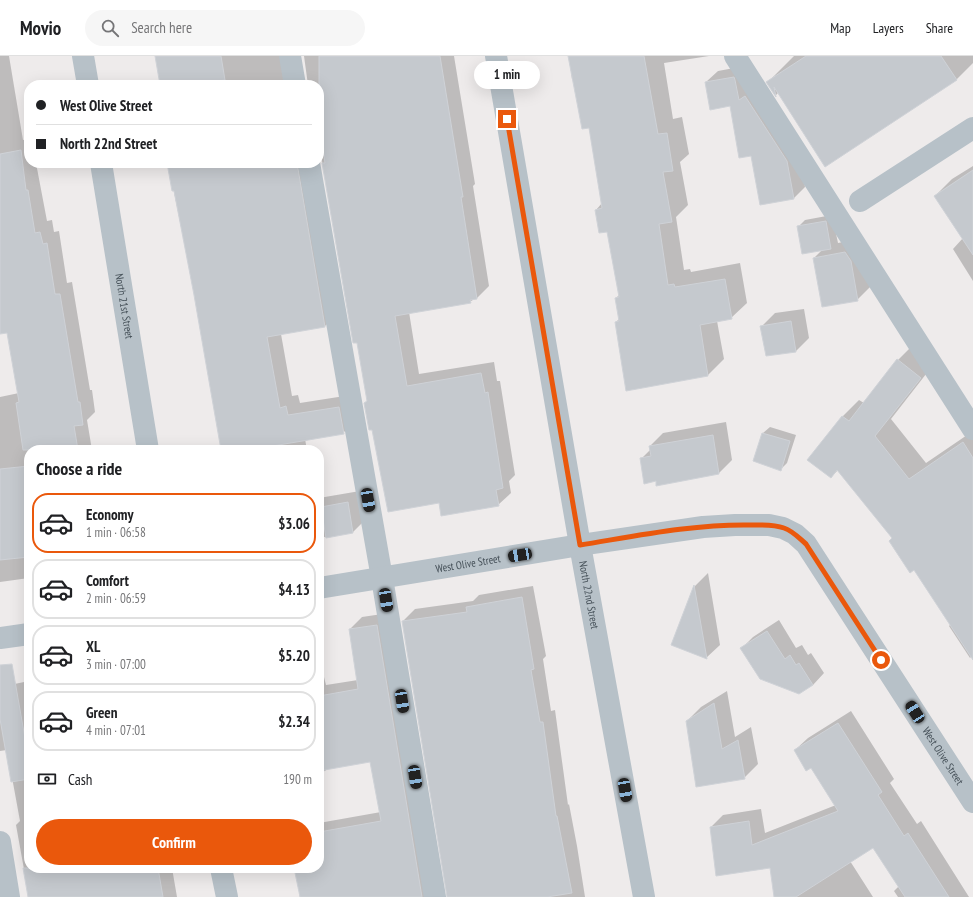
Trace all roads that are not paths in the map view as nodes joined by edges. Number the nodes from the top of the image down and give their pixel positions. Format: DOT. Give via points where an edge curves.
graph roads {
  1 [pos="83,56"];
  2 [pos="290,56"];
  3 [pos="496,56"];
  4 [pos="735,56"];
  5 [pos="87,80"];
  6 [pos="295,80"];
  7 [pos="973,128"];
  8 [pos="102,168"];
  9 [pos="310,168"];
  10 [pos="860,200"];
  11 [pos="973,429"];
  12 [pos="147,445"];
  13 [pos="580,545"];
  14 [pos="382,578"];
  15 [pos="324,587"];
  16 [pos="24,635"];
  17 [pos="0,638"];
  18 [pos="973,802"];
  19 [pos="0,842"];
  20 [pos="222,873"];
  21 [pos="9,897"];
  22 [pos="227,897"];
  23 [pos="435,897"];
  24 [pos="644,897"];
  1 -- 5 [label="street"];
  2 -- 6 [label="street"];
  3 -- 13 [label="street, North 22nd Street"];
  4 -- 11 [label="street"];
  7 -- 10 [label="street"];
  8 -- 12 [label="street, North 21st Street"];
  9 -- 14 [label="street"];
  13 -- 14 [label="street, West Olive Street"];
  13 -- 18 [label="street, West Olive Street" via="703,527 735,525 769,525 795,534 806,544"];
  13 -- 24 [label="street, North 22nd Street"];
  14 -- 15 [label="street, West Olive Street"];
  14 -- 23 [label="street"];
  16 -- 17 [label="street"];
  19 -- 21 [label="street"];
  20 -- 22 [label="street"];
}
